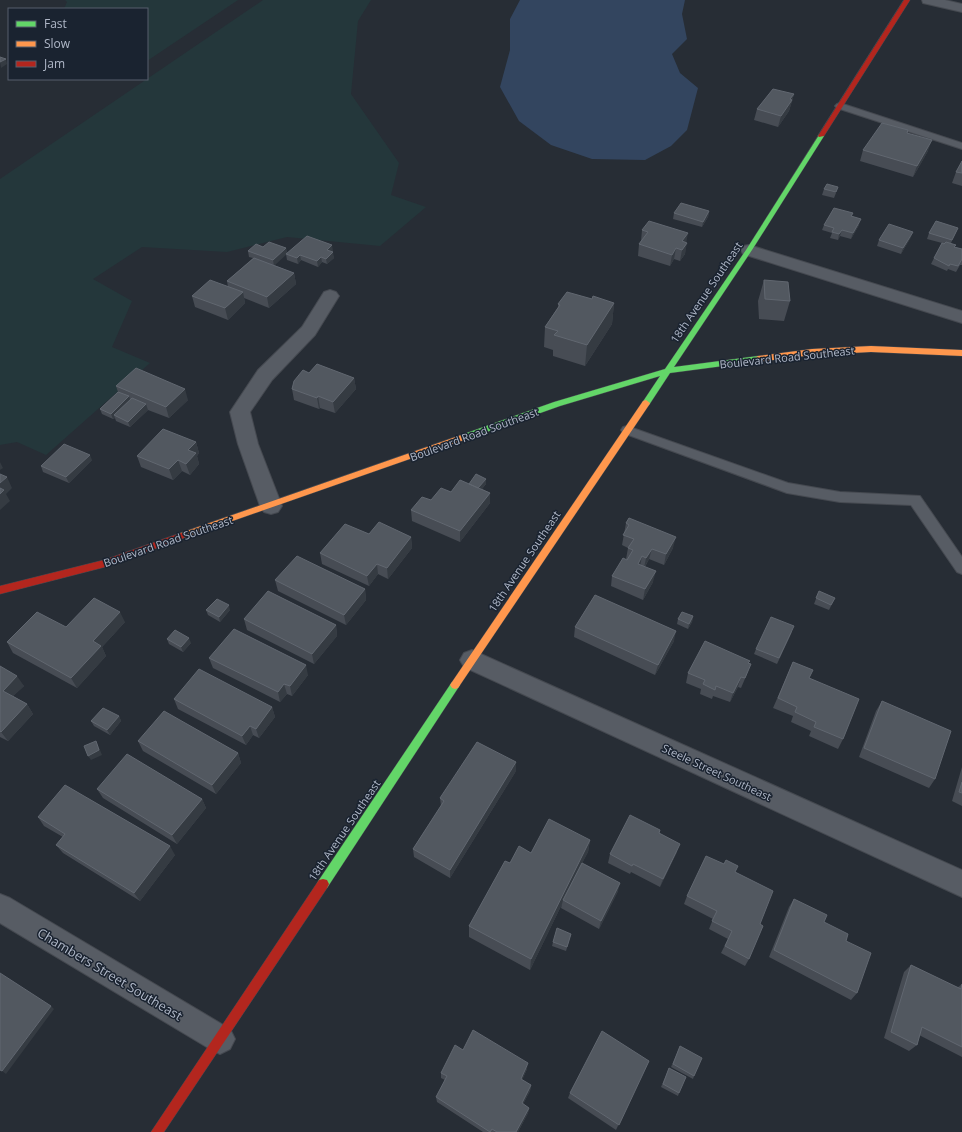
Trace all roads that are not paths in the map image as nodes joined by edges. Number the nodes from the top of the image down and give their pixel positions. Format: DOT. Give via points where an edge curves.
graph roads {
  1 [pos="907,0"];
  2 [pos="928,0"];
  3 [pos="962,8"];
  4 [pos="840,106"];
  5 [pos="962,146"];
  6 [pos="749,250"];
  7 [pos="330,296"];
  8 [pos="962,317"];
  9 [pos="962,353"];
  10 [pos="667,371"];
  11 [pos="627,430"];
  12 [pos="271,506"];
  13 [pos="962,568"];
  14 [pos="0,590"];
  15 [pos="472,660"];
  16 [pos="962,884"];
  17 [pos="0,908"];
  18 [pos="220,1039"];
  19 [pos="157,1132"];
  1 -- 4 [label="street, 18th Avenue Southeast"];
  2 -- 3 [label="street"];
  4 -- 5 [label="lane"];
  4 -- 6 [label="street, 18th Avenue Southeast"];
  6 -- 8 [label="street"];
  6 -- 10 [label="street, 18th Avenue Southeast"];
  7 -- 12 [label="street" via="309,331 265,375 240,412 248,444"];
  9 -- 10 [label="street, Boulevard Road Southeast" via="871,349 812,352"];
  10 -- 11 [label="street, 18th Avenue Southeast"];
  10 -- 12 [label="street, Boulevard Road Southeast" via="557,404"];
  11 -- 13 [label="lane" via="787,488 840,497 914,500"];
  11 -- 15 [label="street, 18th Avenue Southeast"];
  12 -- 14 [label="street, Boulevard Road Southeast" via="105,563"];
  15 -- 16 [label="street, Steele Street Southeast"];
  15 -- 18 [label="street, 18th Avenue Southeast"];
  17 -- 18 [label="street, Chambers Street Southeast"];
  18 -- 19 [label="street, 18th Avenue Southeast"];
}
